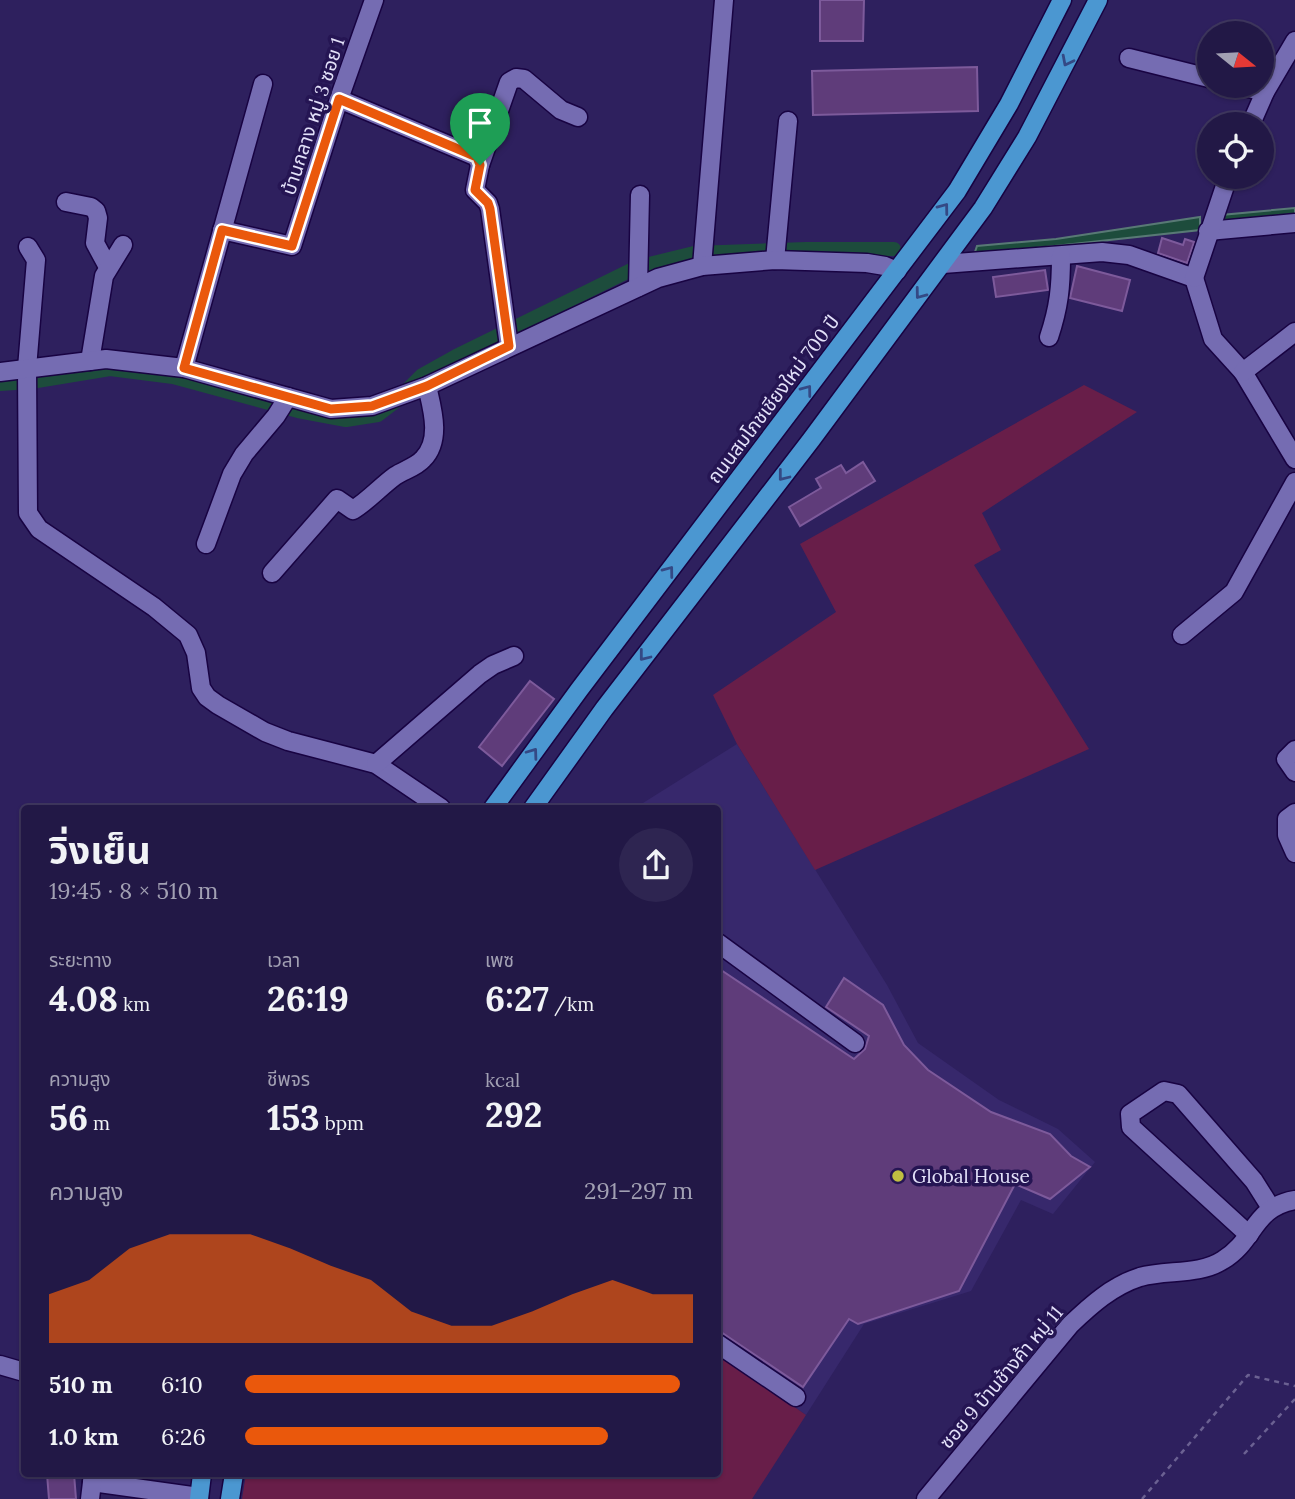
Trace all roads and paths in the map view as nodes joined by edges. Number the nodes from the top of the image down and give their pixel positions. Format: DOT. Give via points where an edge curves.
graph roads {
  1 [pos="374,0"];
  2 [pos="724,0"];
  3 [pos="1062,0"];
  4 [pos="1098,0"];
  5 [pos="1295,41"];
  6 [pos="1129,58"];
  7 [pos="1197,75"];
  8 [pos="1274,77"];
  9 [pos="263,84"];
  10 [pos="339,99"];
  11 [pos="578,117"];
  12 [pos="788,121"];
  13 [pos="480,165"];
  14 [pos="1224,189"];
  15 [pos="640,195"];
  16 [pos="66,202"];
  17 [pos="1295,223"];
  18 [pos="222,230"];
  19 [pos="1208,231"];
  20 [pos="123,245"];
  21 [pos="28,247"];
  22 [pos="1061,256"];
  23 [pos="775,260"];
  24 [pos="943,264"];
  25 [pos="702,266"];
  26 [pos="108,267"];
  27 [pos="897,271"];
  28 [pos="1194,278"];
  29 [pos="638,287"];
  30 [pos="1295,332"];
  31 [pos="1049,337"];
  32 [pos="509,346"];
  33 [pos="90,361"];
  34 [pos="27,368"];
  35 [pos="184,368"];
  36 [pos="0,372"];
  37 [pos="1243,372"];
  38 [pos="427,386"];
  39 [pos="282,406"];
  40 [pos="1295,459"];
  41 [pos="1295,482"];
  42 [pos="206,544"];
  43 [pos="272,573"];
  44 [pos="1182,635"];
  45 [pos="514,656"];
  46 [pos="1295,750"];
  47 [pos="376,764"];
  48 [pos="1295,772"];
  49 [pos="436,805"];
  50 [pos="495,805"];
  51 [pos="535,805"];
  52 [pos="1295,813"];
  53 [pos="1295,853"];
  54 [pos="721,945"];
  55 [pos="855,1043"];
  56 [pos="1295,1200"];
  57 [pos="1271,1208"];
  58 [pos="1249,1235"];
  59 [pos="721,1346"];
  60 [pos="0,1365"];
  61 [pos="21,1371"];
  62 [pos="1295,1386"];
  63 [pos="796,1397"];
  64 [pos="1295,1399"];
  65 [pos="1244,1454"];
  66 [pos="202,1477"];
  67 [pos="234,1477"];
  68 [pos="92,1485"];
  69 [pos="199,1498"];
  70 [pos="230,1499"];
  71 [pos="926,1499"];
  72 [pos="1142,1499"];
  1 -- 10 [label="street, บ้านกลาง หมู่ 3 ซอย 1"];
  2 -- 25 [label="street"];
  27 -- 3 [label="main road, ถนนสมโภชเชียงใหม่ 700 ปี, one-way" via="957,191 1009,104"];
  4 -- 24 [label="main road, one-way" via="1027,137"];
  5 -- 8 [label="street"];
  6 -- 7 [label="street"];
  9 -- 18 [label="street"];
  10 -- 13 [label="street" via="469,152"];
  10 -- 18 [label="street, บ้านกลาง หมู่ 3 ซอย 1" via="292,246"];
  11 -- 13 [label="street" via="516,78 509,82"];
  12 -- 23 [label="street"];
  13 -- 32 [label="street" via="475,190 490,209"];
  14 -- 19 [label="street"];
  15 -- 29 [label="street"];
  16 -- 26 [label="street" via="96,211 95,243"];
  17 -- 19 [label="street"];
  18 -- 35 [label="street"];
  19 -- 28 [label="street"];
  20 -- 26 [label="street"];
  21 -- 34 [label="street" via="36,260"];
  22 -- 24 [label="street"];
  22 -- 28 [label="street" via="1129,255"];
  22 -- 31 [label="street" via="1061,291"];
  23 -- 25 [label="street"];
  23 -- 27 [label="street" via="867,263"];
  24 -- 51 [label="main road, one-way"];
  25 -- 29 [label="street"];
  26 -- 33 [label="street"];
  50 -- 27 [label="main road, ถนนสมโภชเชียงใหม่ 700 ปี, one-way"];
  28 -- 37 [label="street" via="1213,339"];
  29 -- 32 [label="street"];
  30 -- 37 [label="street"];
  32 -- 38 [label="street"];
  33 -- 34 [label="street"];
  33 -- 35 [label="street"];
  34 -- 36 [label="street"];
  34 -- 47 [label="street" via="28,513 39,529 155,607 188,635 201,688 218,705 288,741"];
  35 -- 39 [label="street"];
  37 -- 40 [label="street"];
  38 -- 39 [label="street" via="372,406"];
  38 -- 43 [label="street" via="434,432 422,461 353,510 337,499"];
  39 -- 42 [label="street" via="232,474"];
  41 -- 44 [label="street" via="1234,592"];
  45 -- 47 [label="street" via="492,664"];
  46 -- 48 [label="street" via="1286,759"];
  47 -- 49 [label="street"];
  52 -- 53 [label="street" via="1287,819 1287,835"];
  54 -- 55 [label="street"];
  56 -- 57 [label="street"];
  57 -- 58 [label="street, ซอย 9 บ้านช้างค้า หมู่ 11"];
  57 -- 58 [label="street" via="1247,1172 1178,1094 1164,1091 1130,1114 1131,1127"];
  58 -- 71 [label="street, ซอย 9 บ้านช้างค้า หมู่ 11" via="1224,1260 1211,1266 1141,1276 1092,1304"];
  59 -- 63 [label="street"];
  60 -- 61 [label="street"];
  62 -- 72 [label="path" via="1248,1375"];
  64 -- 65 [label="path"];
  66 -- 69 [label="main road"];
  67 -- 70 [label="main road"];
  68 -- 69 [label="street"];
}
